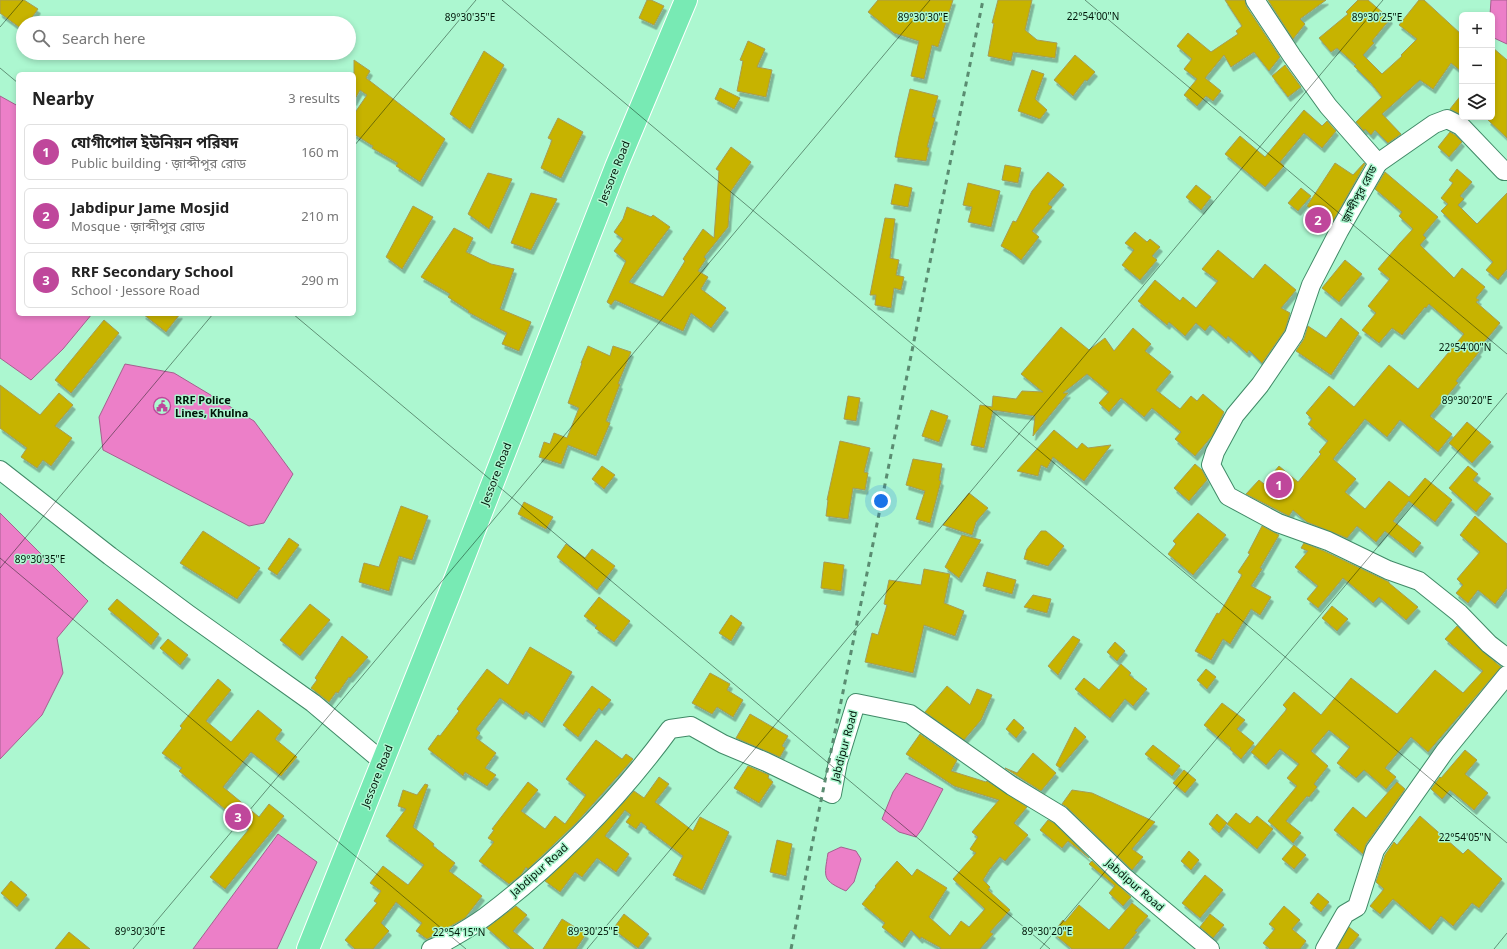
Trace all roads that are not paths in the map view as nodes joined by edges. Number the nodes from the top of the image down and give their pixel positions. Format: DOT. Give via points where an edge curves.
graph roads {
  1 [pos="686,0"];
  2 [pos="1255,0"];
  3 [pos="1378,163"];
  4 [pos="1507,171"];
  5 [pos="0,470"];
  6 [pos="1507,658"];
  7 [pos="1507,675"];
  8 [pos="383,762"];
  9 [pos="308,949"];
  10 [pos="431,949"];
  11 [pos="1210,949"];
  12 [pos="1325,949"];
  1 -- 8 [label="highway, Jessore Road" via="616,167"];
  2 -- 3 [label="street, জ়াব্দীপুর রোড" via="1328,106"];
  3 -- 4 [label="street" via="1434,124 1447,119 1461,126 1504,171"];
  3 -- 6 [label="street, জ়াব্দীপুর রোড" via="1311,285 1294,334 1260,385 1235,415 1215,452 1211,465 1228,496 1278,523 1328,541 1388,570 1419,581 1459,613 1489,644"];
  5 -- 8 [label="street" via="182,610 313,703"];
  7 -- 12 [label="street" via="1445,751 1375,850 1357,907 1345,914"];
  8 -- 9 [label="highway, Jessore Road"];
  10 -- 11 [label="street, Jabdipur Road" via="484,918 540,872 613,799 670,729 691,726 723,744 832,794 838,762 856,703 910,714 1012,786 1060,815 1124,877"];
}
